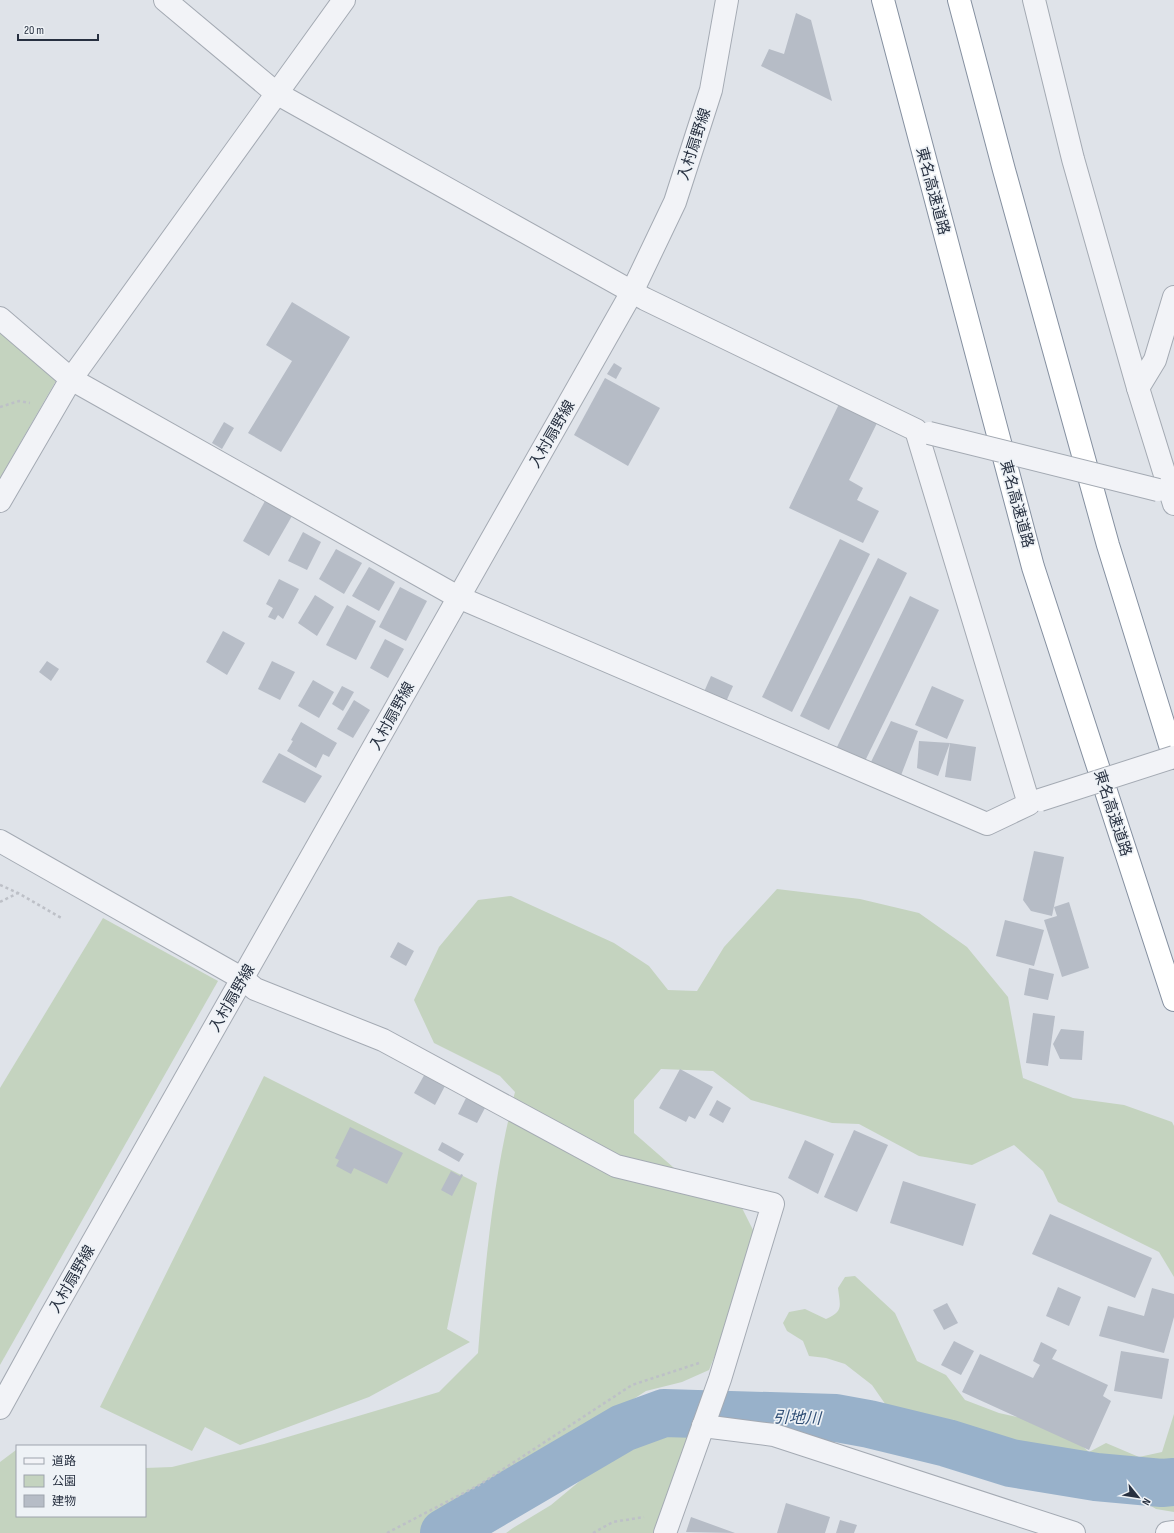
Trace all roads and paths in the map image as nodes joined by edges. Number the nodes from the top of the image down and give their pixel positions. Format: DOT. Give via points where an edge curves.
graph roads {
  1 [pos="165,0"];
  2 [pos="344,0"];
  3 [pos="727,0"];
  4 [pos="883,0"];
  5 [pos="959,0"];
  6 [pos="1034,0"];
  7 [pos="276,94"];
  8 [pos="632,292"];
  9 [pos="1174,297"];
  10 [pos="0,318"];
  11 [pos="71,379"];
  12 [pos="1138,388"];
  13 [pos="922,432"];
  14 [pos="1168,496"];
  15 [pos="0,501"];
  16 [pos="458,597"];
  17 [pos="1174,758"];
  18 [pos="1034,802"];
  19 [pos="0,841"];
  20 [pos="0,885"];
  21 [pos="18,893"];
  22 [pos="0,902"];
  23 [pos="63,919"];
  24 [pos="243,979"];
  25 [pos="1174,1000"];
  26 [pos="723,1369"];
  27 [pos="0,1408"];
  28 [pos="703,1426"];
  29 [pos="650,1516"];
  30 [pos="1174,1532"];
  31 [pos="387,1533"];
  32 [pos="593,1533"];
  33 [pos="666,1533"];
  34 [pos="1074,1533"];
  35 [pos="1168,1533"];
  1 -- 7 [label="street"];
  2 -- 7 [label="street"];
  3 -- 8 [label="street, 入村扇野線" via="712,90 676,202"];
  4 -- 25 [label="highway, 東名高速道路" via="1034,566"];
  5 -- 17 [label="highway" via="1106,537"];
  6 -- 12 [label="street" via="1073,159"];
  7 -- 8 [label="street"];
  7 -- 11 [label="street"];
  8 -- 13 [label="street"];
  8 -- 16 [label="street, 入村扇野線"];
  9 -- 12 [label="street" via="1155,360"];
  10 -- 11 [label="street"];
  11 -- 15 [label="street"];
  11 -- 16 [label="street"];
  12 -- 14 [label="street"];
  13 -- 14 [label="street, bridge"];
  13 -- 18 [label="street"];
  16 -- 18 [label="street" via="987,824"];
  16 -- 24 [label="street, 入村扇野線"];
  17 -- 18 [label="street, bridge"];
  19 -- 24 [label="street"];
  20 -- 21 [label="path"];
  21 -- 22 [label="path"];
  21 -- 23 [label="path"];
  24 -- 26 [label="street" via="255,989 383,1040 616,1166 773,1204"];
  24 -- 27 [label="street, 入村扇野線"];
  26 -- 28 [label="street"];
  26 -- 31 [label="path" via="703,1361 632,1385 479,1485"];
  28 -- 33 [label="street"];
  28 -- 34 [label="street" via="774,1435"];
  29 -- 32 [label="path" via="613,1522"];
  30 -- 35 [label="street"];
}
